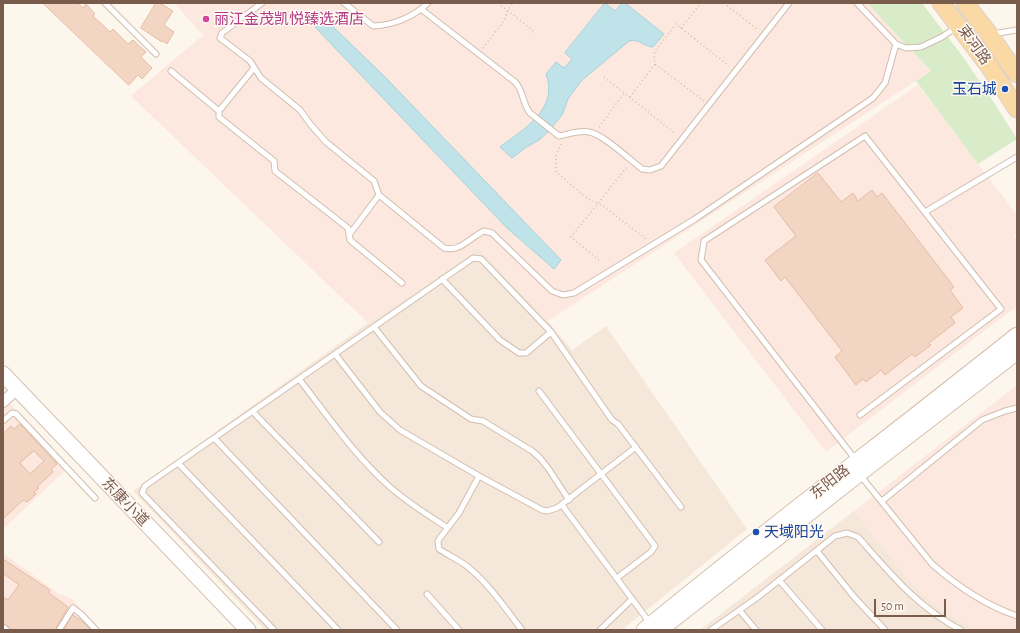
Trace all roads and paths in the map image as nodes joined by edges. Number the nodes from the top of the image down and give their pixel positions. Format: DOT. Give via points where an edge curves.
graph roads {
  1 [pos="105,3"];
  2 [pos="262,3"];
  3 [pos="344,3"];
  4 [pos="428,3"];
  5 [pos="498,3"];
  6 [pos="513,3"];
  7 [pos="701,3"];
  8 [pos="724,3"];
  9 [pos="789,3"];
  10 [pos="857,3"];
  11 [pos="966,3"];
  12 [pos="938,4"];
  13 [pos="421,9"];
  14 [pos="508,10"];
  15 [pos="681,28"];
  16 [pos="955,28"];
  17 [pos="1017,30"];
  18 [pos="536,33"];
  19 [pos="764,34"];
  20 [pos="990,35"];
  21 [pos="896,44"];
  22 [pos="156,54"];
  23 [pos="479,54"];
  24 [pos="656,64"];
  25 [pos="254,68"];
  26 [pos="170,71"];
  27 [pos="735,71"];
  28 [pos="1017,74"];
  29 [pos="604,77"];
  30 [pos="624,93"];
  31 [pos="630,97"];
  32 [pos="709,105"];
  33 [pos="219,111"];
  34 [pos="1015,111"];
  35 [pos="594,133"];
  36 [pos="568,134"];
  37 [pos="683,139"];
  38 [pos="1017,157"];
  39 [pos="632,161"];
  40 [pos="379,195"];
  41 [pos="598,203"];
  42 [pos="925,212"];
  43 [pos="349,235"];
  44 [pos="646,239"];
  45 [pos="599,260"];
  46 [pos="442,279"];
  47 [pos="402,283"];
  48 [pos="374,327"];
  49 [pos="551,332"];
  50 [pos="1017,335"];
  51 [pos="1017,352"];
  52 [pos="335,354"];
  53 [pos="3,374"];
  54 [pos="299,379"];
  55 [pos="17,389"];
  56 [pos="539,391"];
  57 [pos="3,402"];
  58 [pos="1017,408"];
  59 [pos="253,412"];
  60 [pos="860,415"];
  61 [pos="3,421"];
  62 [pos="215,439"];
  63 [pos="636,447"];
  64 [pos="179,464"];
  65 [pos="858,468"];
  66 [pos="602,474"];
  67 [pos="479,476"];
  68 [pos="95,498"];
  69 [pos="569,500"];
  70 [pos="882,501"];
  71 [pos="562,505"];
  72 [pos="681,507"];
  73 [pos="448,528"];
  74 [pos="379,542"];
  75 [pos="816,551"];
  76 [pos="616,578"];
  77 [pos="779,580"];
  78 [pos="427,594"];
  79 [pos="632,599"];
  80 [pos="740,611"];
  81 [pos="1017,616"];
  82 [pos="3,628"];
  83 [pos="652,628"];
  84 [pos="7,630"];
  85 [pos="59,630"];
  86 [pos="96,630"];
  87 [pos="248,630"];
  88 [pos="274,630"];
  89 [pos="338,630"];
  90 [pos="397,630"];
  91 [pos="459,630"];
  92 [pos="522,630"];
  93 [pos="600,630"];
  94 [pos="711,630"];
  95 [pos="756,630"];
  96 [pos="822,630"];
  97 [pos="885,630"];
  98 [pos="961,630"];
  1 -- 22 [label="lane"];
  2 -- 25 [label="lane" via="222,33 220,38 250,61"];
  3 -- 13 [label="lane" via="374,26 392,24"];
  4 -- 13 [label="lane"];
  5 -- 14 [label="path"];
  6 -- 14 [label="path"];
  7 -- 15 [label="path"];
  8 -- 19 [label="path"];
  9 -- 19 [label="lane"];
  10 -- 21 [label="lane"];
  11 -- 20 [label="main road, 束河路"];
  12 -- 16 [label="lane"];
  12 -- 34 [label="main road, 束河路" via="985,60"];
  13 -- 23 [label="lane"];
  14 -- 18 [label="path"];
  14 -- 23 [label="path" via="504,21"];
  15 -- 24 [label="path" via="676,24 655,51"];
  15 -- 27 [label="path"];
  16 -- 21 [label="lane" via="921,47 906,48"];
  16 -- 34 [label="lane"];
  17 -- 20 [label="lane"];
  19 -- 27 [label="lane"];
  20 -- 28 [label="main road, 束河路"];
  21 -- 40 [label="lane" via="885,83 873,98 695,219 574,293 552,291 487,231 458,248 444,248"];
  23 -- 36 [label="lane" via="518,85 530,113 559,136"];
  24 -- 31 [label="path"];
  24 -- 32 [label="path"];
  25 -- 33 [label="lane"];
  25 -- 40 [label="lane" via="261,78 300,110 326,142 374,181"];
  26 -- 33 [label="lane"];
  27 -- 32 [label="lane"];
  29 -- 30 [label="path"];
  30 -- 31 [label="path"];
  30 -- 35 [label="path"];
  31 -- 37 [label="path"];
  32 -- 37 [label="lane"];
  33 -- 43 [label="lane" via="219,117 274,161 276,171 348,228"];
  35 -- 36 [label="lane"];
  35 -- 39 [label="lane"];
  36 -- 41 [label="path" via="556,155 556,172 588,199"];
  37 -- 39 [label="lane" via="658,168 642,169"];
  38 -- 42 [label="lane"];
  39 -- 41 [label="path"];
  40 -- 43 [label="lane"];
  41 -- 44 [label="path"];
  41 -- 45 [label="path" via="571,237"];
  42 -- 60 [label="lane" via="1001,309"];
  42 -- 65 [label="lane" via="865,136 704,241 701,260"];
  43 -- 47 [label="lane" via="350,240"];
  46 -- 48 [label="lane"];
  46 -- 49 [label="lane" via="470,260 481,259"];
  46 -- 49 [label="lane" via="500,340 519,353 526,353"];
  48 -- 52 [label="lane"];
  48 -- 69 [label="lane" via="421,386 472,419 483,421 532,451 548,468"];
  49 -- 63 [label="lane" via="612,420"];
  50 -- 65 [label="main road, 东阳路"];
  51 -- 65 [label="main road, 东阳路"];
  52 -- 54 [label="lane"];
  52 -- 67 [label="lane" via="392,424"];
  53 -- 55 [label="main road, 东康小道"];
  54 -- 59 [label="lane"];
  54 -- 73 [label="lane" via="362,458 389,487"];
  55 -- 57 [label="street"];
  55 -- 87 [label="main road, 东康小道"];
  56 -- 66 [label="lane"];
  58 -- 70 [label="lane" via="982,420"];
  59 -- 62 [label="lane"];
  59 -- 74 [label="lane"];
  61 -- 68 [label="lane" via="12,413 16,414"];
  62 -- 64 [label="lane"];
  62 -- 90 [label="lane"];
  63 -- 66 [label="lane"];
  63 -- 72 [label="lane"];
  64 -- 88 [label="lane" via="145,486 142,493"];
  64 -- 89 [label="lane"];
  65 -- 70 [label="lane"];
  65 -- 83 [label="main road, 东阳路"];
  66 -- 69 [label="lane"];
  66 -- 76 [label="lane" via="656,546"];
  67 -- 71 [label="lane" via="542,510 553,510"];
  67 -- 73 [label="lane"];
  69 -- 71 [label="lane"];
  70 -- 81 [label="lane" via="932,564 946,576 976,598"];
  71 -- 76 [label="lane"];
  73 -- 92 [label="lane" via="438,542 439,549 475,573"];
  75 -- 77 [label="lane"];
  75 -- 97 [label="lane"];
  75 -- 98 [label="lane" via="839,534 858,536 911,595"];
  76 -- 79 [label="lane"];
  77 -- 80 [label="lane"];
  77 -- 96 [label="lane"];
  78 -- 91 [label="lane"];
  79 -- 83 [label="lane"];
  79 -- 93 [label="lane"];
  80 -- 94 [label="lane"];
  80 -- 95 [label="lane"];
  82 -- 84 [label="lane"];
  85 -- 86 [label="lane" via="73,608"];
}
